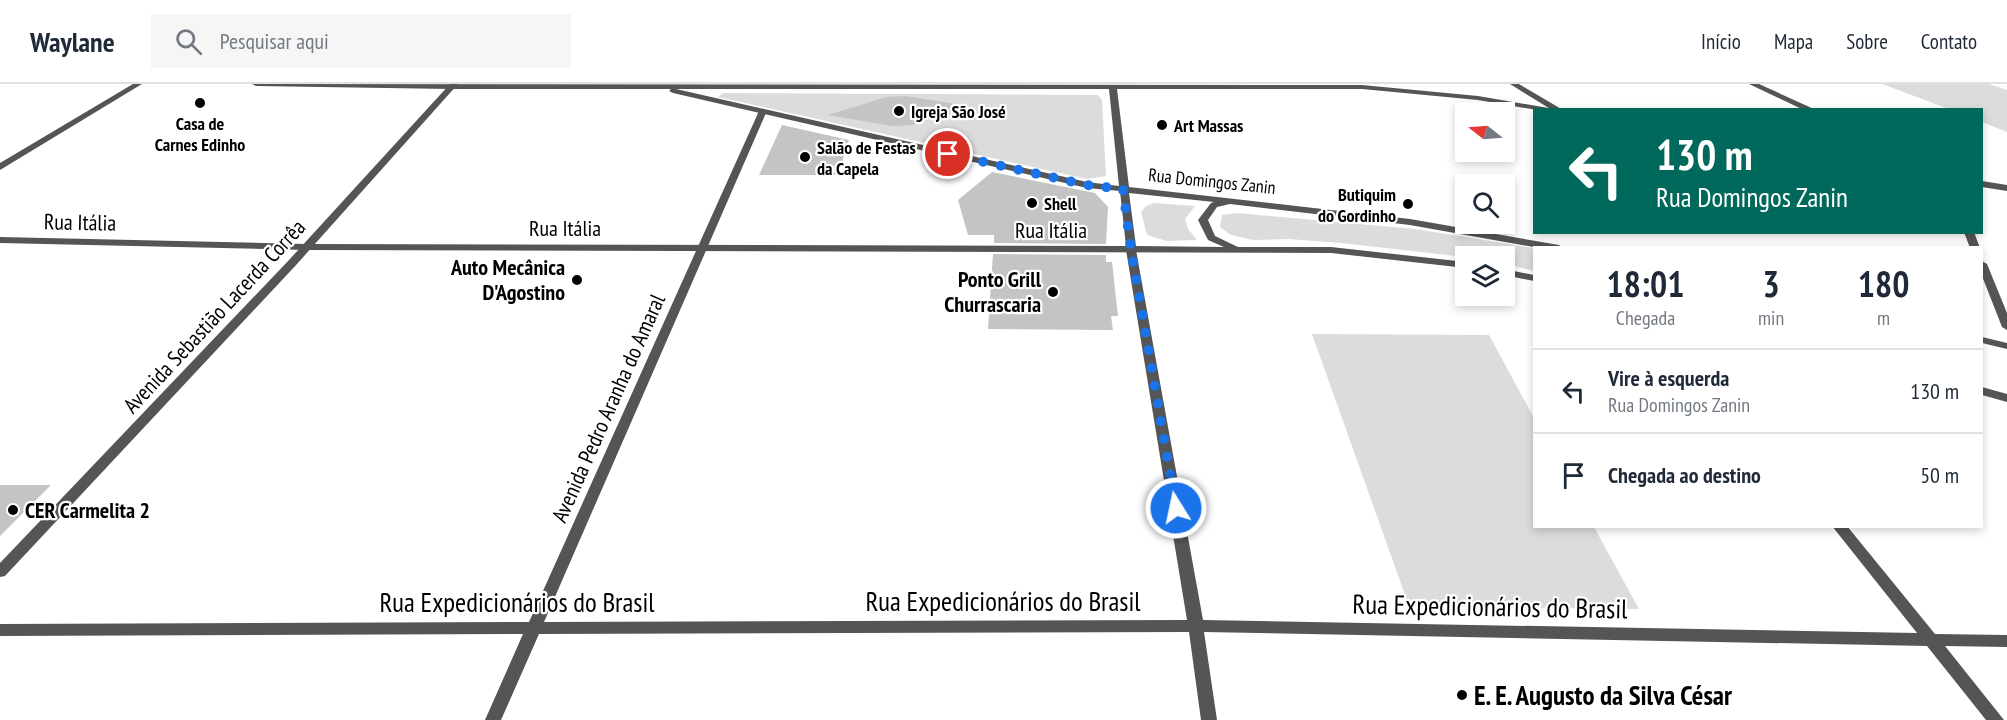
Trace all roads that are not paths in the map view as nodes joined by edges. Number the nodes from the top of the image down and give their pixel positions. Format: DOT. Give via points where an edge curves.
graph roads {
  1 [pos="138,84"];
  2 [pos="256,84"];
  3 [pos="1514,84"];
  4 [pos="1753,84"];
  5 [pos="1112,85"];
  6 [pos="453,86"];
  7 [pos="654,86"];
  8 [pos="1544,108"];
  9 [pos="1554,108"];
  10 [pos="1807,108"];
  11 [pos="762,113"];
  12 [pos="0,167"];
  13 [pos="1983,184"];
  14 [pos="2007,188"];
  15 [pos="1123,189"];
  16 [pos="1234,200"];
  17 [pos="0,240"];
  18 [pos="1548,246"];
  19 [pos="306,247"];
  20 [pos="701,248"];
  21 [pos="1131,250"];
  22 [pos="1240,250"];
  23 [pos="1455,264"];
  24 [pos="1983,267"];
  25 [pos="1515,274"];
  26 [pos="1533,278"];
  27 [pos="2007,327"];
  28 [pos="1983,340"];
  29 [pos="2007,346"];
  30 [pos="1983,391"];
  31 [pos="2007,398"];
  32 [pos="1841,528"];
  33 [pos="0,572"];
  34 [pos="1196,626"];
  35 [pos="533,628"];
  36 [pos="0,630"];
  37 [pos="1933,640"];
  38 [pos="2007,641"];
  39 [pos="493,720"];
  40 [pos="1209,720"];
  41 [pos="1996,720"];
  1 -- 12 [label="street"];
  2 -- 6 [label="street"];
  3 -- 9 [label="street"];
  4 -- 10 [label="street"];
  5 -- 7 [label="street"];
  5 -- 8 [label="street" via="1362,87"];
  5 -- 15 [label="street"];
  6 -- 7 [label="street"];
  6 -- 19 [label="street, Avenida Sebastião Lacerda Corrêa"];
  7 -- 11 [label="street, Rua Domingos Zanin"];
  11 -- 15 [label="street, Rua Domingos Zanin" via="1087,185"];
  11 -- 20 [label="street, Avenida Pedro Aranha do Amaral"];
  13 -- 14 [label="street"];
  15 -- 16 [label="street, Rua Domingos Zanin"];
  15 -- 21 [label="street"];
  16 -- 18 [label="street, Rua Domingos Zanin" via="1410,222"];
  16 -- 22 [label="street" via="1214,205 1203,219 1211,238"];
  17 -- 19 [label="street, Rua Itália"];
  19 -- 20 [label="street, Rua Itália"];
  19 -- 33 [label="street, Avenida Sebastião Lacerda Corrêa"];
  20 -- 21 [label="street, Rua Itália"];
  20 -- 35 [label="street, Avenida Pedro Aranha do Amaral"];
  21 -- 22 [label="street"];
  21 -- 34 [label="street"];
  22 -- 23 [label="street" via="1331,250"];
  24 -- 27 [label="street"];
  25 -- 26 [label="street"];
  28 -- 29 [label="street"];
  30 -- 31 [label="street"];
  32 -- 37 [label="street"];
  34 -- 35 [label="street, Rua Expedicionários do Brasil"];
  34 -- 37 [label="street, Rua Expedicionários do Brasil"];
  34 -- 40 [label="street"];
  35 -- 36 [label="street, Rua Expedicionários do Brasil"];
  35 -- 39 [label="street, Avenida Pedro Aranha do Amaral"];
  37 -- 38 [label="street, Rua Expedicionários do Brasil"];
  37 -- 41 [label="street"];
}
